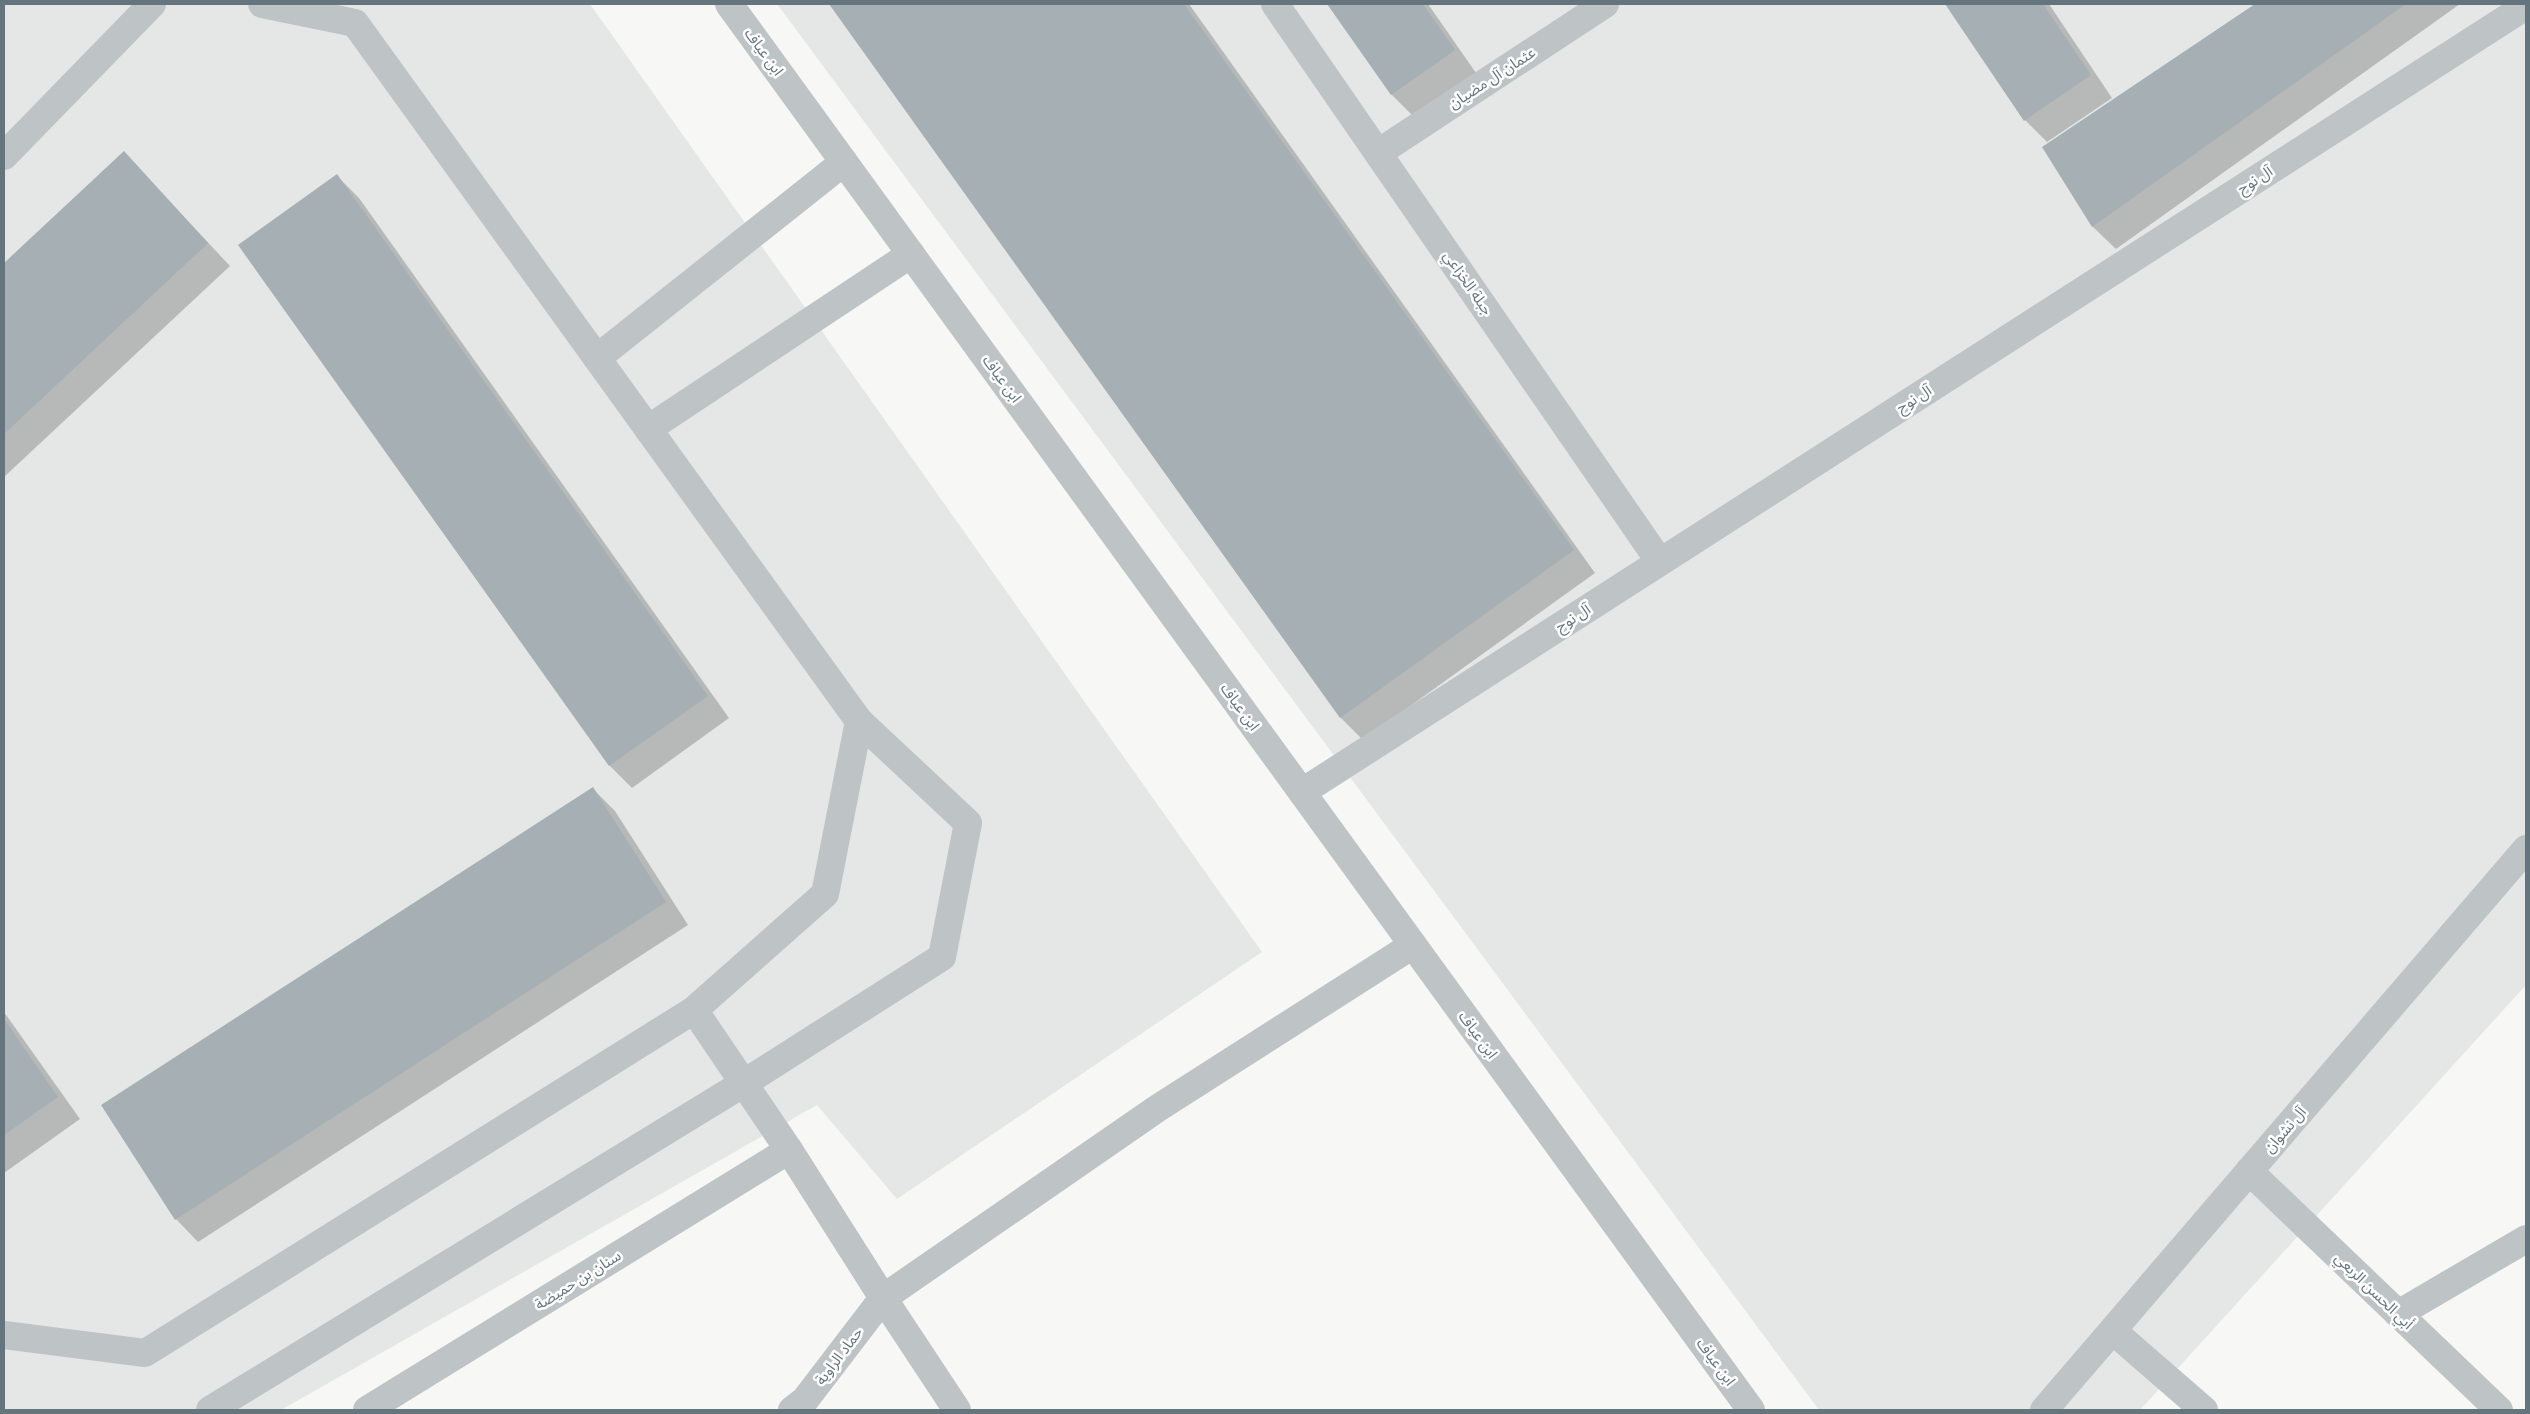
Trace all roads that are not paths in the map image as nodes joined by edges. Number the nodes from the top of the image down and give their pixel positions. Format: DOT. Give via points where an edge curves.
graph roads {
  1 [pos="152,4"];
  2 [pos="262,4"];
  3 [pos="729,4"];
  4 [pos="1275,4"];
  5 [pos="1605,4"];
  6 [pos="2526,6"];
  7 [pos="1378,153"];
  8 [pos="4,156"];
  9 [pos="844,162"];
  10 [pos="911,254"];
  11 [pos="597,358"];
  12 [pos="648,429"];
  13 [pos="1660,562"];
  14 [pos="859,721"];
  15 [pos="1302,792"];
  16 [pos="2526,849"];
  17 [pos="1413,945"];
  18 [pos="694,1010"];
  19 [pos="744,1083"];
  20 [pos="789,1150"];
  21 [pos="2249,1171"];
  22 [pos="2526,1239"];
  23 [pos="883,1298"];
  24 [pos="2398,1314"];
  25 [pos="2113,1330"];
  26 [pos="4,1335"];
  27 [pos="210,1410"];
  28 [pos="366,1410"];
  29 [pos="792,1410"];
  30 [pos="957,1410"];
  31 [pos="1751,1410"];
  32 [pos="2044,1410"];
  33 [pos="2204,1410"];
  34 [pos="2499,1410"];
  1 -- 8 [label="street"];
  2 -- 11 [label="street" via="355,23"];
  3 -- 9 [label="street, ابن عياف"];
  4 -- 7 [label="street, جبلة الخزاعي"];
  5 -- 7 [label="street, عثمان آل مضيان"];
  6 -- 13 [label="street, آل نوح"];
  7 -- 13 [label="street, جبلة الخزاعي"];
  9 -- 10 [label="street, ابن عياف"];
  9 -- 11 [label="street"];
  10 -- 12 [label="street"];
  10 -- 15 [label="street, ابن عياف"];
  11 -- 12 [label="street"];
  12 -- 14 [label="street"];
  13 -- 15 [label="street, آل نوح"];
  14 -- 18 [label="street" via="824,894"];
  14 -- 19 [label="street" via="968,822 942,957"];
  15 -- 17 [label="street, ابن عياف"];
  16 -- 21 [label="street, آل نشوان"];
  17 -- 23 [label="street, حماد الراوية" via="1158,1108"];
  17 -- 31 [label="street, ابن عياف"];
  18 -- 19 [label="street"];
  18 -- 26 [label="street" via="145,1353"];
  19 -- 20 [label="street"];
  19 -- 27 [label="street"];
  20 -- 23 [label="street"];
  20 -- 28 [label="street, سنان بن حميضة"];
  21 -- 24 [label="street, أبي الحسن الربعي"];
  21 -- 25 [label="street, آل نشوان"];
  22 -- 24 [label="street"];
  23 -- 29 [label="street, حماد الراوية" via="805,1400"];
  23 -- 30 [label="street"];
  24 -- 34 [label="street, أبي الحسن الربعي"];
  25 -- 32 [label="street, آل نشوان"];
  25 -- 33 [label="street"];
}
